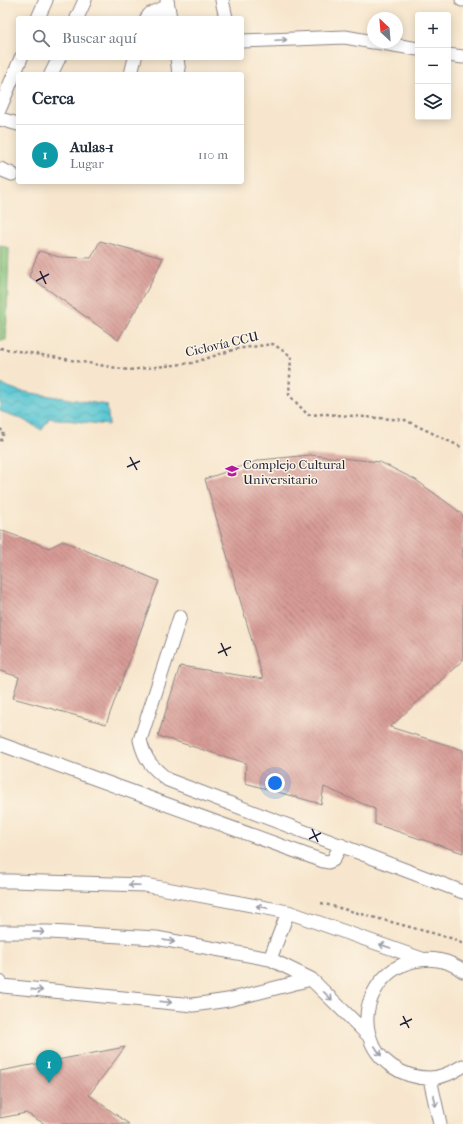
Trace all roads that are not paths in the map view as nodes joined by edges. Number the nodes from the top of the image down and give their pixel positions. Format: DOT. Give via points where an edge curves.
graph roads {
  1 [pos="46,0"];
  2 [pos="85,0"];
  3 [pos="222,0"];
  4 [pos="168,8"];
  5 [pos="39,16"];
  6 [pos="78,16"];
  7 [pos="148,16"];
  8 [pos="226,16"];
  9 [pos="244,41"];
  10 [pos="367,41"];
  11 [pos="403,47"];
  12 [pos="415,49"];
  13 [pos="451,55"];
  14 [pos="463,57"];
  15 [pos="20,60"];
  16 [pos="58,60"];
  17 [pos="134,60"];
  18 [pos="177,60"];
  19 [pos="52,72"];
  20 [pos="132,72"];
  21 [pos="179,72"];
  22 [pos="0,108"];
  23 [pos="0,119"];
  24 [pos="16,123"];
  25 [pos="180,617"];
  26 [pos="0,744"];
  27 [pos="340,845"];
  28 [pos="0,881"];
  29 [pos="463,892"];
  30 [pos="288,912"];
  31 [pos="0,932"];
  32 [pos="422,959"];
  33 [pos="270,960"];
  34 [pos="463,971"];
  35 [pos="311,979"];
  36 [pos="0,982"];
  37 [pos="369,1036"];
  38 [pos="463,1066"];
  39 [pos="430,1078"];
  40 [pos="440,1124"];
  1 -- 5 [label="lane"];
  2 -- 6 [label="lane"];
  3 -- 8 [label="lane"];
  4 -- 7 [label="lane"];
  9 -- 10 [label="lane, one-way" via="345,37"];
  11 -- 12 [label="lane"];
  13 -- 14 [label="lane"];
  15 -- 22 [label="lane"];
  16 -- 19 [label="lane"];
  17 -- 20 [label="lane"];
  18 -- 21 [label="lane"];
  23 -- 24 [label="lane"];
  25 -- 27 [label="lane" via="140,740 143,754 155,770 168,780"];
  26 -- 27 [label="lane" via="323,861 333,860"];
  27 -- 29 [label="lane"];
  30 -- 28 [label="lane, one-way" via="145,885"];
  32 -- 30 [label="lane, one-way"];
  30 -- 33 [label="lane"];
  31 -- 33 [label="lane, one-way" via="156,938"];
  32 -- 34 [label="lane" via="441,960"];
  32 -- 37 [label="lane" via="405,963 390,972 378,985 369,1006"];
  33 -- 35 [label="lane"];
  36 -- 35 [label="lane, one-way" via="3,986 193,1004 228,1000"];
  35 -- 37 [label="lane, one-way"];
  37 -- 39 [label="lane, one-way" via="378,1053 392,1068 410,1076"];
  38 -- 39 [label="lane" via="450,1074"];
  39 -- 40 [label="lane, one-way"];
}
